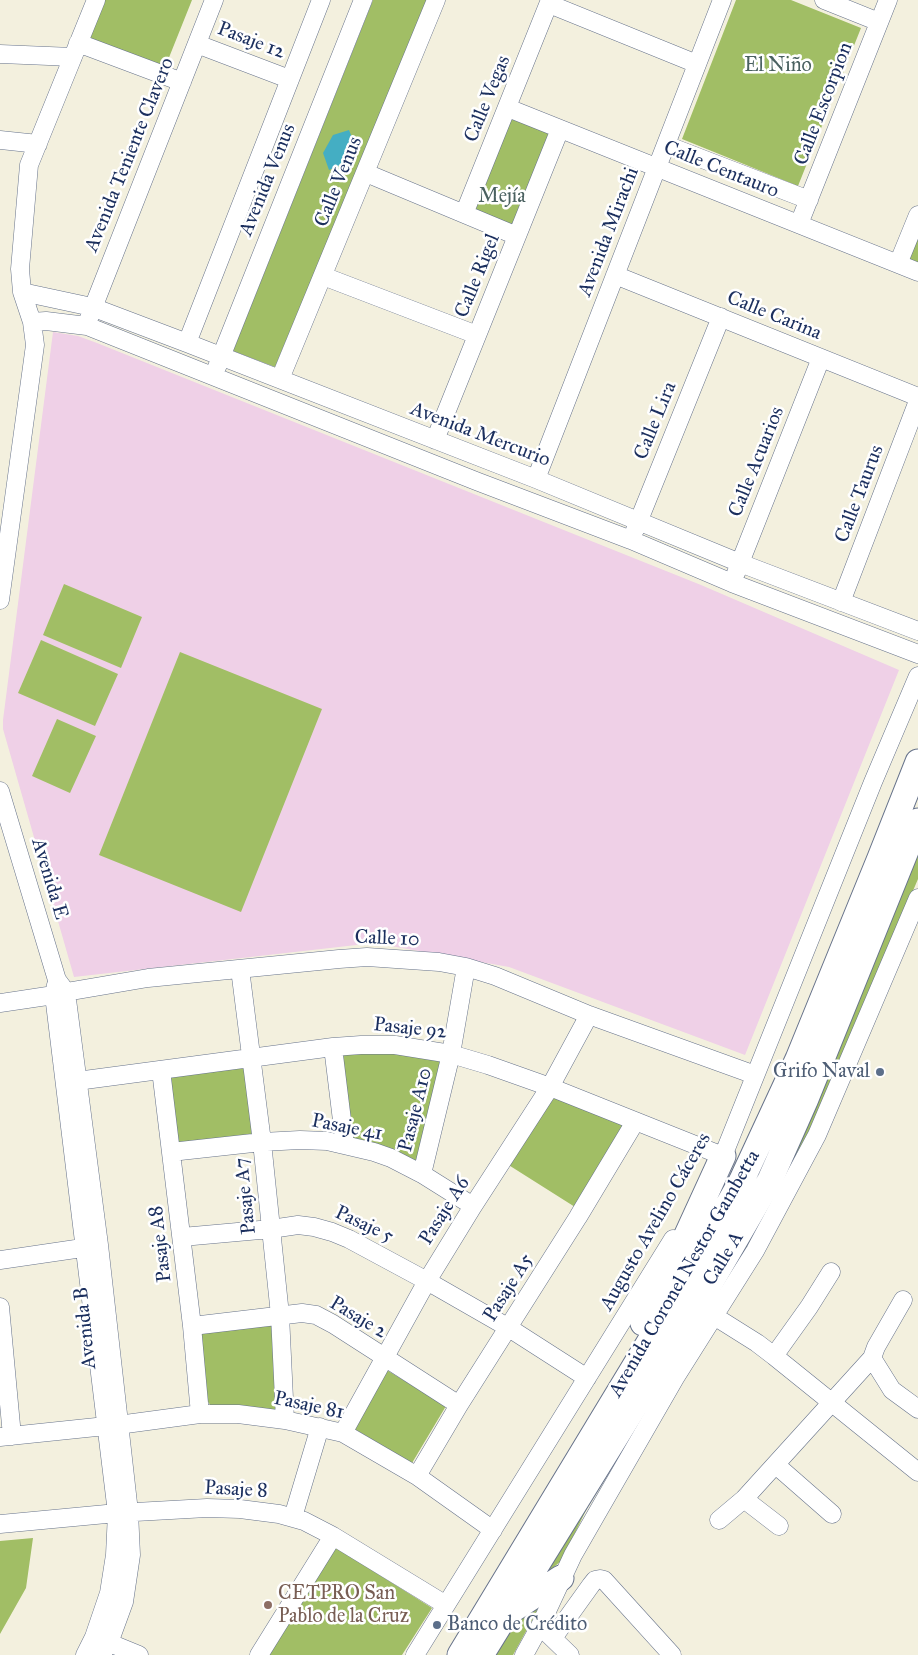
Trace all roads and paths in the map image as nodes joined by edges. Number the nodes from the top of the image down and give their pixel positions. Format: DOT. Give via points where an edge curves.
graph roads {
  1 [pos="96,0"];
  2 [pos="214,0"];
  3 [pos="321,0"];
  4 [pos="363,0"];
  5 [pos="436,0"];
  6 [pos="722,0"];
  7 [pos="824,0"];
  8 [pos="888,0"];
  9 [pos="550,2"];
  10 [pos="879,22"];
  11 [pos="197,44"];
  12 [pos="76,50"];
  13 [pos="0,54"];
  14 [pos="697,64"];
  15 [pos="289,79"];
  16 [pos="182,82"];
  17 [pos="508,108"];
  18 [pos="560,129"];
  19 [pos="0,140"];
  20 [pos="38,144"];
  21 [pos="666,145"];
  22 [pos="657,167"];
  23 [pos="366,172"];
  24 [pos="809,200"];
  25 [pos="464,214"];
  26 [pos="918,215"];
  27 [pos="800,224"];
  28 [pos="517,236"];
  29 [pos="898,264"];
  30 [pos="918,272"];
  31 [pos="615,275"];
  32 [pos="323,276"];
  33 [pos="22,292"];
  34 [pos="92,307"];
  35 [pos="721,318"];
  36 [pos="32,322"];
  37 [pos="86,326"];
  38 [pos="477,335"];
  39 [pos="187,343"];
  40 [pos="221,357"];
  41 [pos="821,358"];
  42 [pos="213,376"];
  43 [pos="280,379"];
  44 [pos="918,397"];
  45 [pos="918,401"];
  46 [pos="435,440"];
  47 [pos="485,460"];
  48 [pos="536,479"];
  49 [pos="476,482"];
  50 [pos="639,521"];
  51 [pos="631,540"];
  52 [pos="4,543"];
  53 [pos="740,563"];
  54 [pos="732,583"];
  55 [pos="0,600"];
  56 [pos="840,602"];
  57 [pos="918,631"];
  58 [pos="918,654"];
  59 [pos="918,676"];
  60 [pos="918,702"];
  61 [pos="918,762"];
  62 [pos="873,782"];
  63 [pos="0,790"];
  64 [pos="918,821"];
  65 [pos="918,898"];
  66 [pos="466,967"];
  67 [pos="240,969"];
  68 [pos="59,989"];
  69 [pos="0,1003"];
  70 [pos="588,1015"];
  71 [pos="333,1047"];
  72 [pos="451,1054"];
  73 [pos="252,1056"];
  74 [pos="161,1070"];
  75 [pos="755,1075"];
  76 [pos="77,1081"];
  77 [pos="550,1087"];
  78 [pos="635,1122"];
  79 [pos="262,1142"];
  80 [pos="345,1145"];
  81 [pos="171,1152"];
  82 [pos="723,1156"];
  83 [pos="422,1174"];
  84 [pos="473,1206"];
  85 [pos="271,1229"];
  86 [pos="182,1237"];
  87 [pos="91,1246"];
  88 [pos="0,1260"];
  89 [pos="831,1272"];
  90 [pos="427,1281"];
  91 [pos="903,1300"];
  92 [pos="0,1308"];
  93 [pos="280,1316"];
  94 [pos="714,1316"];
  95 [pos="192,1326"];
  96 [pos="509,1328"];
  97 [pos="2,1356"];
  98 [pos="774,1356"];
  99 [pos="384,1358"];
  100 [pos="872,1358"];
  101 [pos="587,1378"];
  102 [pos="832,1402"];
  103 [pos="459,1405"];
  104 [pos="918,1409"];
  105 [pos="200,1414"];
  106 [pos="285,1420"];
  107 [pos="112,1426"];
  108 [pos="320,1427"];
  109 [pos="343,1433"];
  110 [pos="6,1437"];
  111 [pos="576,1462"];
  112 [pos="776,1465"];
  113 [pos="918,1472"];
  114 [pos="417,1476"];
  115 [pos="744,1500"];
  116 [pos="123,1512"];
  117 [pos="832,1514"];
  118 [pos="293,1517"];
  119 [pos="719,1520"];
  120 [pos="0,1524"];
  121 [pos="779,1526"];
  122 [pos="493,1530"];
  123 [pos="333,1536"];
  124 [pos="562,1578"];
  125 [pos="446,1605"];
  126 [pos="506,1614"];
  127 [pos="547,1632"];
  128 [pos="102,1645"];
  129 [pos="85,1655"];
  130 [pos="139,1655"];
  131 [pos="259,1655"];
  132 [pos="416,1655"];
  133 [pos="460,1655"];
  134 [pos="481,1655"];
  135 [pos="524,1655"];
  136 [pos="570,1655"];
  137 [pos="672,1655"];
  1 -- 12 [label="street"];
  2 -- 11 [label="street, Avenida Teniente Clavero"];
  3 -- 15 [label="street"];
  4 -- 40 [label="street, Avenida Venus"];
  5 -- 23 [label="street, Calle Venus"];
  6 -- 14 [label="street, Avenida Mirachi"];
  7 -- 10 [label="street"];
  8 -- 10 [label="street, Calle Escorpion"];
  9 -- 14 [label="street"];
  9 -- 17 [label="street, Calle Vegas"];
  10 -- 24 [label="street, Calle Escorpion"];
  11 -- 15 [label="street, Pasaje 12"];
  11 -- 16 [label="street, Avenida Teniente Clavero"];
  12 -- 13 [label="street"];
  12 -- 16 [label="street"];
  12 -- 20 [label="street"];
  14 -- 21 [label="street, Avenida Mirachi"];
  15 -- 39 [label="street"];
  16 -- 34 [label="street, Avenida Teniente Clavero"];
  17 -- 18 [label="street, Calle Centauro"];
  17 -- 25 [label="street, Calle Vegas"];
  18 -- 22 [label="street, Calle Centauro"];
  18 -- 28 [label="street, Calle Rigel"];
  19 -- 20 [label="street"];
  20 -- 33 [label="street" via="29,165 20,269"];
  21 -- 22 [label="street, Avenida Mirachi"];
  21 -- 24 [label="street"];
  22 -- 27 [label="street, Calle Centauro"];
  22 -- 31 [label="street, Avenida Mirachi"];
  23 -- 25 [label="street"];
  23 -- 32 [label="street, Calle Venus"];
  24 -- 27 [label="street, Calle Escorpion"];
  25 -- 28 [label="street"];
  26 -- 29 [label="street"];
  27 -- 29 [label="street, Calle Centauro"];
  28 -- 38 [label="street, Calle Rigel"];
  29 -- 30 [label="street, Calle Centauro"];
  31 -- 35 [label="street, Calle Carina"];
  31 -- 48 [label="street, Avenida Mirachi"];
  32 -- 38 [label="street"];
  32 -- 43 [label="street, Calle Venus"];
  33 -- 34 [label="street, Avenida Mercurio"];
  33 -- 36 [label="street"];
  34 -- 37 [label="street, Avenida Teniente Clavero"];
  34 -- 39 [label="street, Avenida Mercurio"];
  35 -- 41 [label="street, Calle Carina"];
  35 -- 50 [label="street, Calle Lira"];
  36 -- 37 [label="street"];
  36 -- 52 [label="street" via="35,345"];
  37 -- 42 [label="street"];
  38 -- 46 [label="street, Calle Rigel"];
  39 -- 40 [label="street, Avenida Mercurio"];
  40 -- 42 [label="street, Avenida Venus"];
  40 -- 43 [label="street, Avenida Mercurio"];
  41 -- 44 [label="street, Calle Carina"];
  41 -- 53 [label="street, Calle Acuarios"];
  42 -- 49 [label="street"];
  43 -- 46 [label="street, Avenida Mercurio"];
  45 -- 56 [label="street, Calle Taurus"];
  46 -- 47 [label="street, Avenida Mercurio"];
  47 -- 48 [label="street, Avenida Mercurio"];
  47 -- 49 [label="street"];
  48 -- 50 [label="street, Avenida Mercurio"];
  49 -- 51 [label="street"];
  50 -- 51 [label="street, Calle Lira"];
  50 -- 53 [label="street, Avenida Mercurio"];
  51 -- 54 [label="street"];
  52 -- 55 [label="street"];
  53 -- 54 [label="street, Calle Acuarios"];
  53 -- 56 [label="street, Avenida Mercurio"];
  54 -- 58 [label="street"];
  56 -- 57 [label="street, Avenida Mercurio"];
  59 -- 62 [label="street, Augusto Avelino Cáceres"];
  60 -- 62 [label="street, Augusto Avelino Cáceres"];
  61 -- 111 [label="highway, Avenida Coronel Nestor Gambetta" via="798,1059 741,1182 670,1308"];
  62 -- 75 [label="street, Augusto Avelino Cáceres"];
  63 -- 68 [label="street, Avenida E"];
  64 -- 126 [label="highway, Avenida Coronel Nestor Gambetta" via="770,1180 701,1299"];
  65 -- 94 [label="street, Calle A" via="817,1135 755,1250"];
  66 -- 67 [label="street, Calle 10" via="367,957"];
  66 -- 70 [label="street, Calle 10"];
  66 -- 72 [label="street, Pasaje A10"];
  67 -- 68 [label="street, Calle 10"];
  67 -- 73 [label="street, Pasaje A7"];
  68 -- 69 [label="street, Calle 10"];
  68 -- 76 [label="street, Avenida B"];
  68 -- 87 [label="street, Avenida B"];
  70 -- 75 [label="street, Calle 10"];
  70 -- 77 [label="street, Pasaje A6"];
  71 -- 72 [label="street, Pasaje 92" via="395,1045"];
  71 -- 73 [label="street, Pasaje 92"];
  71 -- 80 [label="street"];
  72 -- 77 [label="street, Pasaje 92"];
  72 -- 83 [label="street, Pasaje A10"];
  73 -- 74 [label="street, Pasaje 92"];
  73 -- 79 [label="street, Pasaje A7"];
  74 -- 76 [label="street, Pasaje 92"];
  74 -- 81 [label="street, Pasaje A8"];
  75 -- 82 [label="street, Augusto Avelino Cáceres"];
  76 -- 87 [label="street, Avenida B"];
  77 -- 78 [label="street, Pasaje 92"];
  77 -- 84 [label="street, Pasaje A6"];
  78 -- 82 [label="street, Pasaje 92"];
  78 -- 96 [label="street, Pasaje A5"];
  79 -- 80 [label="street, Pasaje 41" via="300,1140"];
  79 -- 81 [label="street, Pasaje 41"];
  79 -- 85 [label="street, Pasaje A7"];
  80 -- 83 [label="street, Pasaje 41" via="391,1158"];
  81 -- 86 [label="street, Pasaje A8"];
  82 -- 101 [label="street, Augusto Avelino Cáceres"];
  82 -- 111 [label="highway" via="643,1324 598,1403"];
  83 -- 84 [label="street, Pasaje 41"];
  84 -- 90 [label="street, Pasaje A6"];
  85 -- 86 [label="street, Pasaje 5"];
  85 -- 90 [label="street, Pasaje 5" via="298,1225 332,1232"];
  85 -- 93 [label="street, Pasaje A7"];
  86 -- 95 [label="street, Pasaje A8"];
  87 -- 88 [label="street"];
  87 -- 107 [label="street, Avenida B"];
  89 -- 98 [label="street"];
  90 -- 96 [label="street, Pasaje 5"];
  90 -- 99 [label="street, Pasaje A6"];
  91 -- 100 [label="street"];
  92 -- 97 [label="street"];
  93 -- 95 [label="street, Pasaje 2"];
  93 -- 99 [label="street, Pasaje 2" via="316,1315"];
  93 -- 106 [label="street, Pasaje A7"];
  94 -- 98 [label="street"];
  94 -- 124 [label="street, Calle A" via="675,1378"];
  95 -- 105 [label="street, Pasaje A8"];
  96 -- 101 [label="street, Pasaje 5"];
  96 -- 103 [label="street, Pasaje A5"];
  97 -- 110 [label="street"];
  98 -- 102 [label="street"];
  99 -- 103 [label="street, Pasaje 2"];
  99 -- 109 [label="street, Pasaje A6"];
  100 -- 102 [label="street"];
  100 -- 104 [label="street" via="892,1390"];
  101 -- 122 [label="street, Augusto Avelino Cáceres"];
  102 -- 112 [label="street"];
  102 -- 113 [label="street"];
  103 -- 114 [label="street, Pasaje A5"];
  105 -- 106 [label="street, Pasaje 81" via="238,1414"];
  105 -- 107 [label="street, Pasaje 81"];
  106 -- 108 [label="street, Pasaje 81"];
  107 -- 110 [label="street, Pasaje 81"];
  107 -- 116 [label="street, Avenida B"];
  108 -- 109 [label="street, Pasaje 81"];
  108 -- 118 [label="street"];
  109 -- 114 [label="street, Pasaje 81"];
  111 -- 133 [label="highway, Avenida Coronel Nestor Gambetta"];
  112 -- 115 [label="street"];
  112 -- 117 [label="street"];
  114 -- 122 [label="street, Pasaje 81"];
  115 -- 119 [label="street"];
  115 -- 121 [label="street"];
  116 -- 118 [label="street, Pasaje 8" via="207,1508"];
  116 -- 120 [label="street, Pasaje 8"];
  116 -- 128 [label="street, Avenida B"];
  118 -- 123 [label="street, Pasaje 8"];
  122 -- 125 [label="street, Augusto Avelino Cáceres"];
  123 -- 125 [label="street, Pasaje 8"];
  123 -- 131 [label="street"];
  124 -- 126 [label="highway"];
  124 -- 127 [label="street, Calle A"];
  125 -- 132 [label="street, Augusto Avelino Cáceres"];
  126 -- 134 [label="highway, Avenida Coronel Nestor Gambetta"];
  127 -- 135 [label="street, Calle A"];
  127 -- 136 [label="street"];
  127 -- 137 [label="street" via="595,1580 600,1579"];
  128 -- 129 [label="street, Avenida B"];
  128 -- 130 [label="street"];
}
